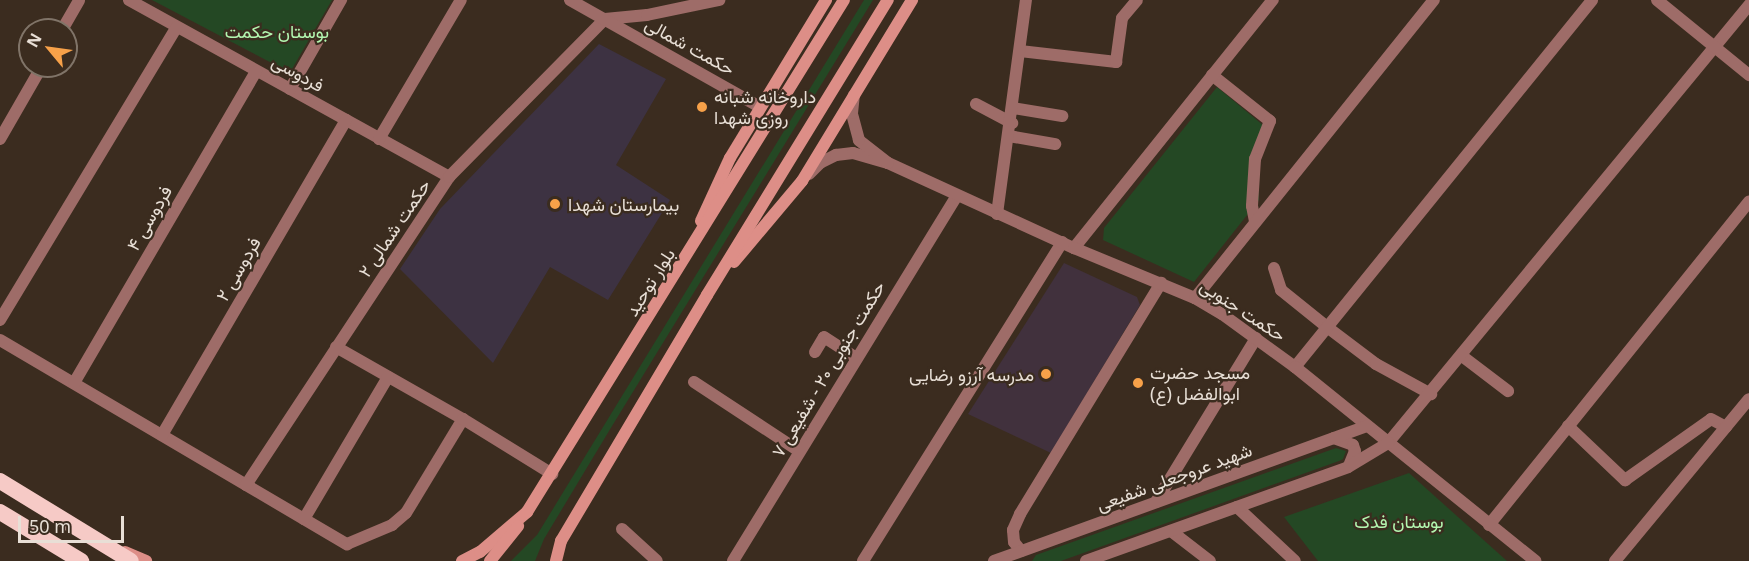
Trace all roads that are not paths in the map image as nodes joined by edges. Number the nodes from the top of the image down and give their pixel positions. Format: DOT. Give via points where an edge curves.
graph roads {
  1 [pos="79,0"];
  2 [pos="129,0"];
  3 [pos="341,0"];
  4 [pos="461,0"];
  5 [pos="570,0"];
  6 [pos="718,0"];
  7 [pos="826,0"];
  8 [pos="844,0"];
  9 [pos="888,0"];
  10 [pos="912,0"];
  11 [pos="1026,0"];
  12 [pos="1137,0"];
  13 [pos="1273,0"];
  14 [pos="1434,0"];
  15 [pos="1592,0"];
  16 [pos="1657,0"];
  17 [pos="1749,5"];
  18 [pos="69,18"];
  19 [pos="605,19"];
  20 [pos="177,27"];
  21 [pos="1715,48"];
  22 [pos="1020,51"];
  23 [pos="256,71"];
  24 [pos="1212,75"];
  25 [pos="1749,75"];
  26 [pos="35,78"];
  27 [pos="290,89"];
  28 [pos="854,95"];
  29 [pos="976,104"];
  30 [pos="760,107"];
  31 [pos="1013,108"];
  32 [pos="1062,116"];
  33 [pos="346,120"];
  34 [pos="1011,123"];
  35 [pos="1010,136"];
  36 [pos="0,139"];
  37 [pos="379,139"];
  38 [pos="1055,144"];
  39 [pos="888,163"];
  40 [pos="449,177"];
  41 [pos="802,182"];
  42 [pos="957,196"];
  43 [pos="1749,202"];
  44 [pos="997,214"];
  45 [pos="1255,222"];
  46 [pos="1062,242"];
  47 [pos="1074,248"];
  48 [pos="1274,268"];
  49 [pos="678,271"];
  50 [pos="1161,284"];
  51 [pos="707,295"];
  52 [pos="1195,298"];
  53 [pos="0,320"];
  54 [pos="1328,327"];
  55 [pos="1257,338"];
  56 [pos="0,340"];
  57 [pos="336,347"];
  58 [pos="815,352"];
  59 [pos="1462,356"];
  60 [pos="856,358"];
  61 [pos="1295,367"];
  62 [pos="388,376"];
  63 [pos="694,382"];
  64 [pos="74,383"];
  65 [pos="1508,391"];
  66 [pos="1431,394"];
  67 [pos="1749,399"];
  68 [pos="463,419"];
  69 [pos="1367,426"];
  70 [pos="1568,426"];
  71 [pos="1726,427"];
  72 [pos="162,435"];
  73 [pos="1335,438"];
  74 [pos="1388,443"];
  75 [pos="799,451"];
  76 [pos="1348,467"];
  77 [pos="552,474"];
  78 [pos="0,481"];
  79 [pos="246,485"];
  80 [pos="1156,502"];
  81 [pos="1237,507"];
  82 [pos="0,512"];
  83 [pos="527,512"];
  84 [pos="304,519"];
  85 [pos="1489,525"];
  86 [pos="622,529"];
  87 [pos="1171,531"];
  88 [pos="96,540"];
  89 [pos="561,541"];
  90 [pos="1023,556"];
  91 [pos="81,561"];
  92 [pos="131,561"];
  93 [pos="146,561"];
  94 [pos="462,561"];
  95 [pos="490,561"];
  96 [pos="549,561"];
  97 [pos="556,561"];
  98 [pos="657,561"];
  99 [pos="733,561"];
  100 [pos="863,561"];
  101 [pos="994,561"];
  102 [pos="1086,561"];
  103 [pos="1210,561"];
  104 [pos="1295,561"];
  105 [pos="1535,561"];
  106 [pos="1615,561"];
  1 -- 18 [label="street"];
  2 -- 20 [label="street, فردوسی"];
  3 -- 27 [label="street"];
  4 -- 37 [label="street"];
  5 -- 19 [label="street, حکمت شمالی"];
  6 -- 19 [label="street" via="647,15"];
  7 -- 30 [label="main road"];
  8 -- 49 [label="main road, بلوار توحید"];
  9 -- 51 [label="main road"];
  10 -- 28 [label="main road"];
  11 -- 22 [label="street"];
  12 -- 22 [label="street" via="1122,18 1116,62"];
  13 -- 24 [label="street"];
  14 -- 45 [label="street"];
  15 -- 54 [label="street"];
  16 -- 21 [label="street"];
  17 -- 21 [label="street"];
  19 -- 30 [label="street, حکمت شمالی"];
  19 -- 40 [label="street, حکمت شمالی ۲"];
  20 -- 23 [label="street, فردوسی"];
  20 -- 53 [label="street"];
  21 -- 25 [label="street"];
  21 -- 59 [label="street"];
  22 -- 31 [label="street"];
  23 -- 27 [label="street, فردوسی"];
  23 -- 64 [label="street, فردوسی ۴"];
  24 -- 45 [label="street" via="1270,121 1255,159"];
  24 -- 47 [label="street"];
  26 -- 36 [label="street"];
  27 -- 33 [label="street, فردوسی"];
  28 -- 39 [label="street" via="852,112 859,140"];
  28 -- 41 [label="main road"];
  29 -- 34 [label="street"];
  30 -- 49 [label="main road" via="730,158"];
  31 -- 32 [label="street"];
  31 -- 34 [label="street"];
  33 -- 37 [label="street, فردوسی"];
  33 -- 72 [label="street, فردوسی ۲"];
  34 -- 35 [label="street"];
  35 -- 38 [label="street"];
  35 -- 44 [label="street"];
  37 -- 40 [label="street, فردوسی"];
  39 -- 41 [label="street" via="853,153 836,155 820,163"];
  39 -- 42 [label="street, حکمت جنوبی"];
  40 -- 57 [label="street, حکمت شمالی ۲"];
  41 -- 51 [label="main road"];
  42 -- 44 [label="street, حکمت جنوبی"];
  42 -- 60 [label="street, حکمت جنوبی ۲۰ - شفیعی ۷"];
  43 -- 70 [label="street"];
  44 -- 46 [label="street, حکمت جنوبی"];
  45 -- 52 [label="street"];
  46 -- 47 [label="street, حکمت جنوبی"];
  46 -- 100 [label="street"];
  47 -- 50 [label="street, حکمت جنوبی"];
  48 -- 54 [label="street" via="1281,290"];
  49 -- 77 [label="main road, بلوار توحید"];
  50 -- 52 [label="street, حکمت جنوبی"];
  50 -- 90 [label="street" via="1020,514 1012,530"];
  51 -- 89 [label="main road"];
  52 -- 55 [label="street, حکمت جنوبی"];
  54 -- 61 [label="street"];
  54 -- 66 [label="street" via="1376,364"];
  55 -- 61 [label="street, حکمت جنوبی"];
  55 -- 80 [label="street"];
  56 -- 64 [label="street"];
  57 -- 62 [label="street"];
  57 -- 79 [label="street, حکمت شمالی ۲"];
  58 -- 60 [label="street" via="824,337"];
  59 -- 65 [label="street"];
  59 -- 66 [label="street"];
  60 -- 75 [label="street, حکمت جنوبی ۲۰ - شفیعی ۷"];
  61 -- 69 [label="street, حکمت جنوبی"];
  62 -- 68 [label="street"];
  62 -- 84 [label="street"];
  63 -- 75 [label="street"];
  64 -- 72 [label="street"];
  66 -- 74 [label="street"];
  67 -- 71 [label="street"];
  68 -- 77 [label="street"];
  68 -- 84 [label="street" via="406,513 392,525 347,544"];
  69 -- 73 [label="street, شهید عروجعلی شفیعی"];
  69 -- 74 [label="street, حکمت جنوبی"];
  70 -- 71 [label="street" via="1624,480 1711,419"];
  70 -- 85 [label="street"];
  71 -- 106 [label="street"];
  72 -- 79 [label="street"];
  73 -- 76 [label="street" via="1353,445 1355,451"];
  73 -- 80 [label="street, شهید عروجعلی شفیعی"];
  74 -- 76 [label="street"];
  74 -- 85 [label="street, حکمت جنوبی"];
  75 -- 99 [label="street, حکمت جنوبی ۲۰ - شفیعی ۷"];
  76 -- 81 [label="street"];
  77 -- 83 [label="main road, بلوار توحید"];
  78 -- 88 [label="highway"];
  79 -- 84 [label="street"];
  80 -- 90 [label="street, شهید عروجعلی شفیعی"];
  81 -- 87 [label="street"];
  81 -- 104 [label="street"];
  82 -- 91 [label="highway"];
  83 -- 94 [label="main road, بلوار توحید" via="480,552"];
  83 -- 95 [label="main road"];
  85 -- 105 [label="street, حکمت جنوبی"];
  86 -- 98 [label="street"];
  87 -- 102 [label="street"];
  87 -- 103 [label="street"];
  88 -- 92 [label="highway"];
  88 -- 93 [label="main road"];
  89 -- 96 [label="main road"];
  89 -- 97 [label="main road"];
  90 -- 101 [label="street, شهید عروجعلی شفیعی"];
}
